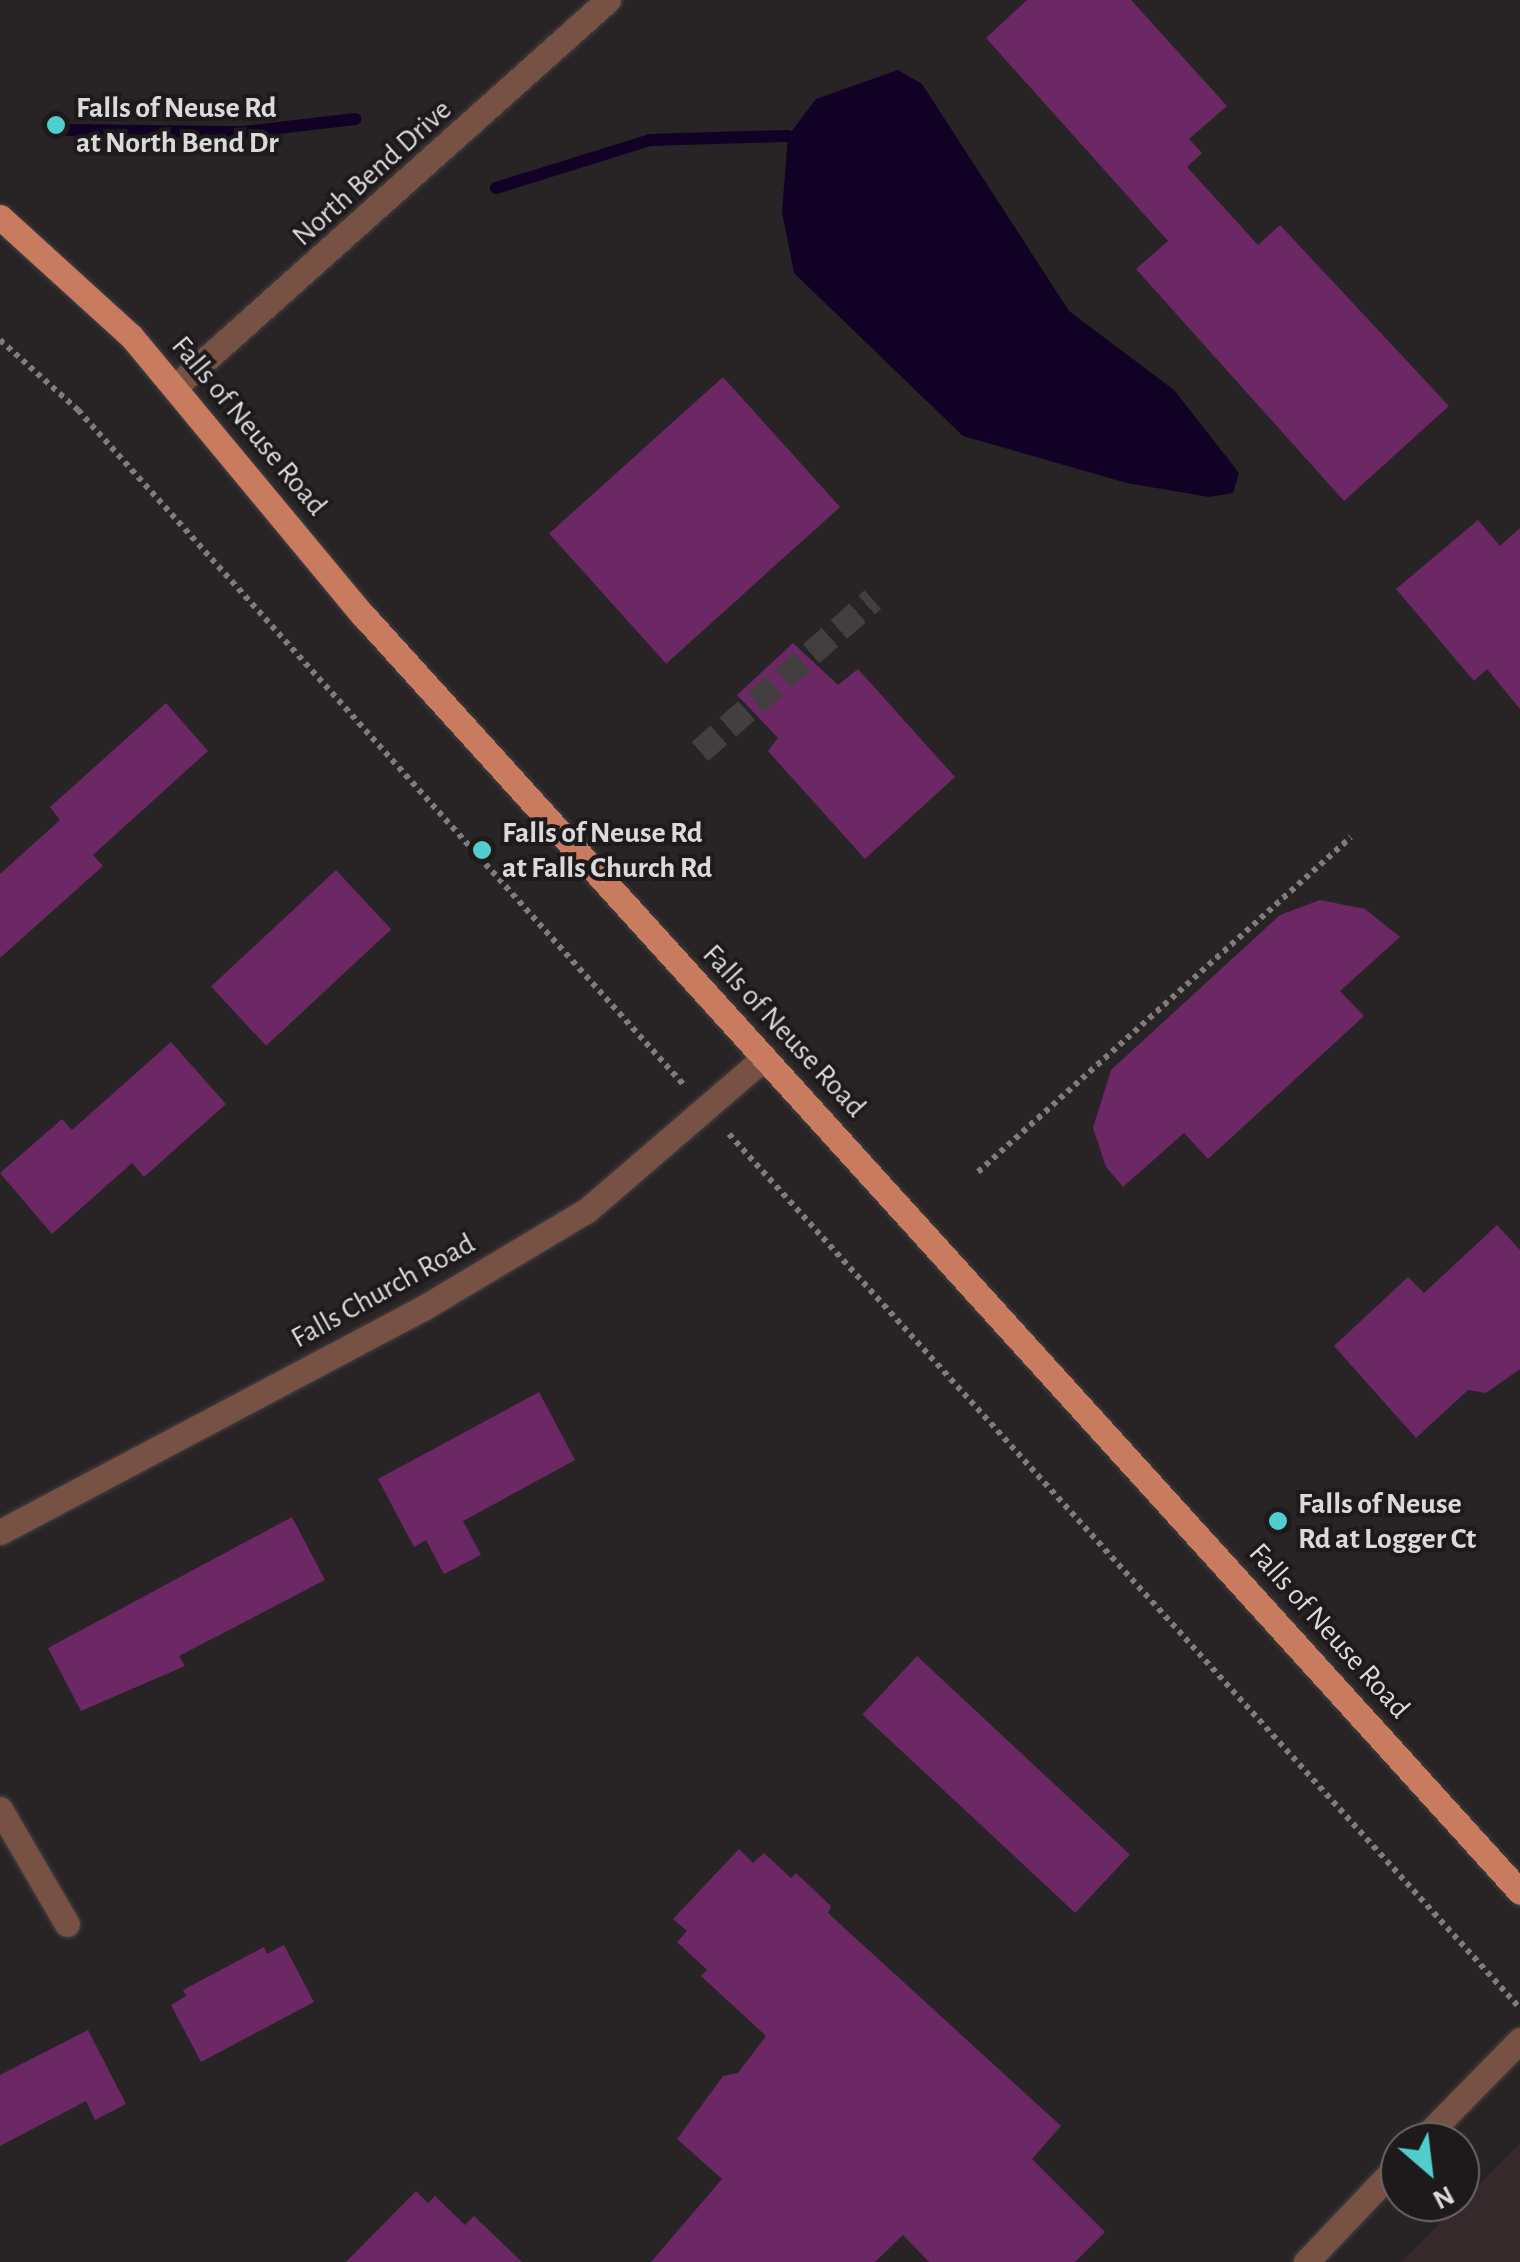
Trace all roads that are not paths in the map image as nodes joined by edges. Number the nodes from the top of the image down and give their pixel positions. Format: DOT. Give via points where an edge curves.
graph roads {
  1 [pos="608,0"];
  2 [pos="0,218"];
  3 [pos="175,387"];
  4 [pos="764,1058"];
  5 [pos="0,1532"];
  6 [pos="0,1809"];
  7 [pos="1520,1892"];
  8 [pos="67,1924"];
  9 [pos="1520,2040"];
  10 [pos="1440,2122"];
  11 [pos="1380,2184"];
  12 [pos="1306,2262"];
  1 -- 3 [label="street, North Bend Drive"];
  2 -- 3 [label="main road, Falls of Neuse Road" via="124,328"];
  3 -- 4 [label="main road, Falls of Neuse Road" via="363,615"];
  4 -- 5 [label="street, Falls Church Road" via="586,1211 406,1317"];
  4 -- 7 [label="main road, Falls of Neuse Road"];
  6 -- 8 [label="street"];
  9 -- 10 [label="street"];
  11 -- 12 [label="street"];
}
